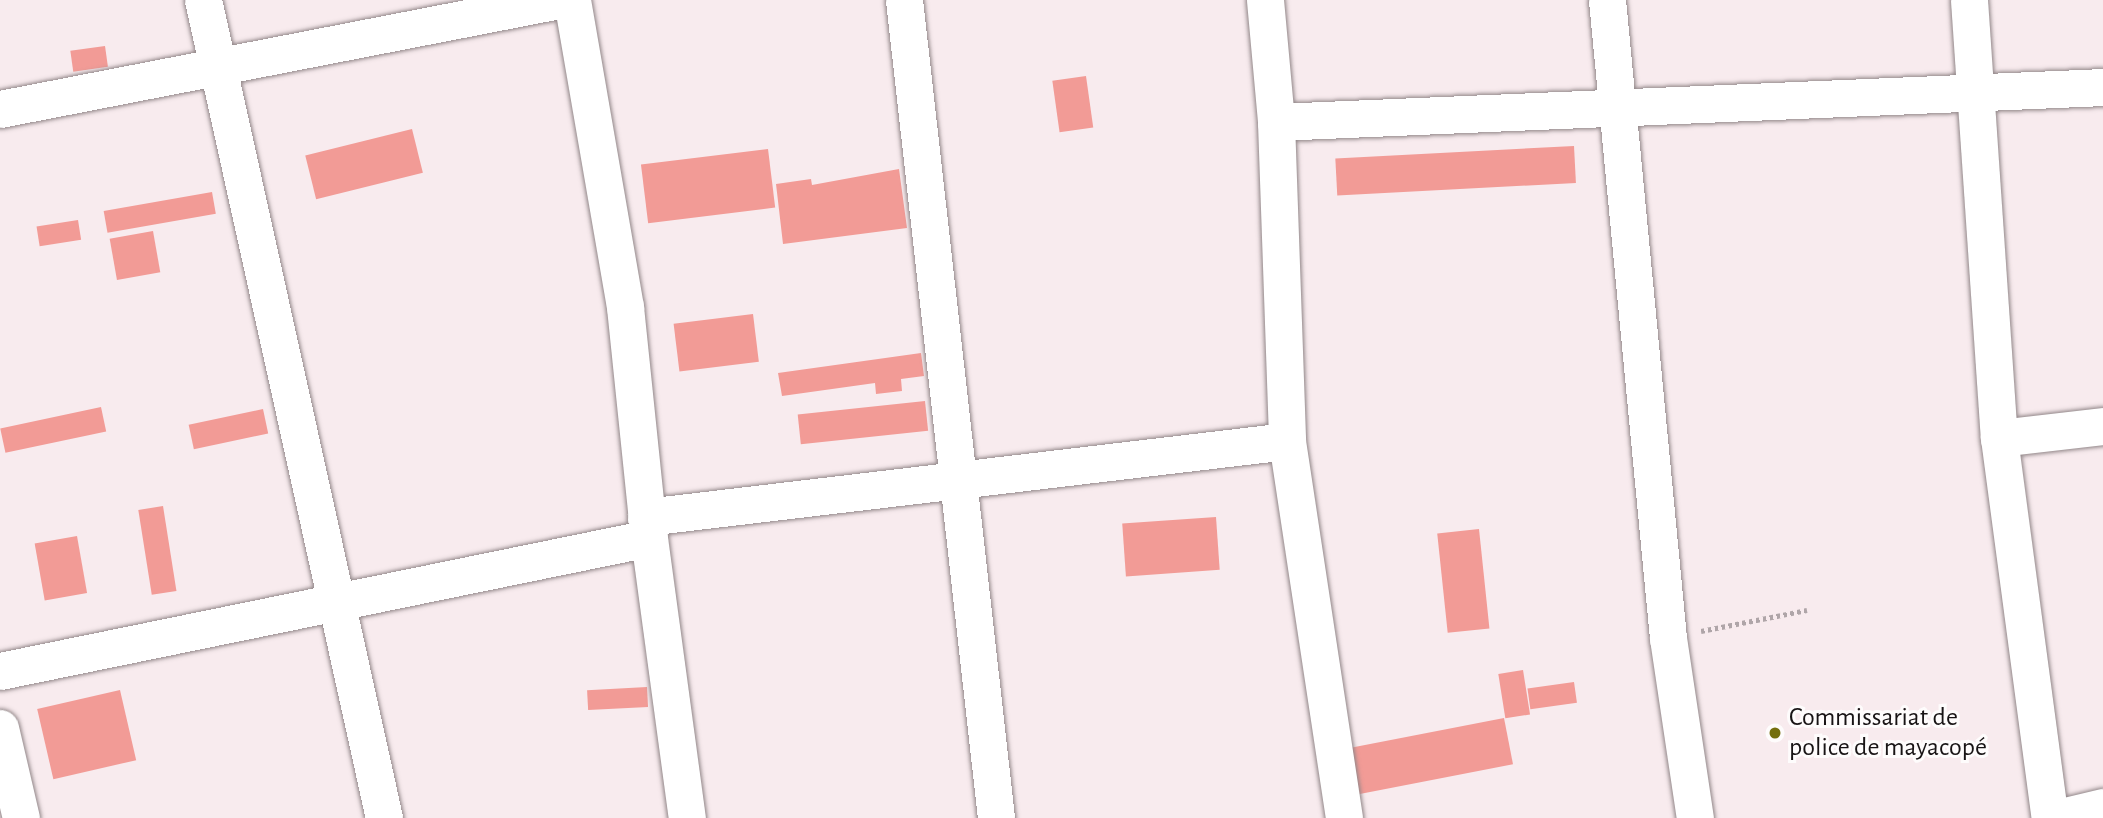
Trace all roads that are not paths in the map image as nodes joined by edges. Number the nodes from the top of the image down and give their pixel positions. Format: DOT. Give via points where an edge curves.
graph roads {
  1 [pos="203,0"];
  2 [pos="559,0"];
  3 [pos="572,0"];
  4 [pos="905,0"];
  5 [pos="1265,0"];
  6 [pos="1607,0"];
  7 [pos="1969,0"];
  8 [pos="218,67"];
  9 [pos="2103,87"];
  10 [pos="1974,91"];
  11 [pos="0,109"];
  12 [pos="1613,109"];
  13 [pos="1276,122"];
  14 [pos="2103,426"];
  15 [pos="1999,438"];
  16 [pos="1287,442"];
  17 [pos="959,480"];
  18 [pos="648,527"];
  19 [pos="337,601"];
  20 [pos="0,670"];
  21 [pos="0,728"];
  22 [pos="2103,807"];
  23 [pos="20,818"];
  24 [pos="384,818"];
  25 [pos="687,818"];
  26 [pos="996,818"];
  27 [pos="1344,818"];
  28 [pos="1695,818"];
  29 [pos="2050,818"];
  30 [pos="2057,818"];
  1 -- 8 [label="street"];
  2 -- 8 [label="street"];
  3 -- 18 [label="street" via="625,307"];
  4 -- 17 [label="street"];
  5 -- 13 [label="street"];
  6 -- 12 [label="street"];
  7 -- 10 [label="street"];
  8 -- 11 [label="street"];
  8 -- 19 [label="street"];
  9 -- 10 [label="street"];
  10 -- 12 [label="street"];
  10 -- 15 [label="street"];
  12 -- 13 [label="street"];
  12 -- 28 [label="street" via="1668,638"];
  13 -- 16 [label="street"];
  14 -- 15 [label="street"];
  15 -- 29 [label="street"];
  16 -- 17 [label="street"];
  16 -- 27 [label="street"];
  17 -- 18 [label="street"];
  17 -- 26 [label="street"];
  18 -- 19 [label="street"];
  18 -- 25 [label="street"];
  19 -- 20 [label="street"];
  19 -- 24 [label="street"];
  21 -- 23 [label="street"];
  22 -- 30 [label="street"];
}
